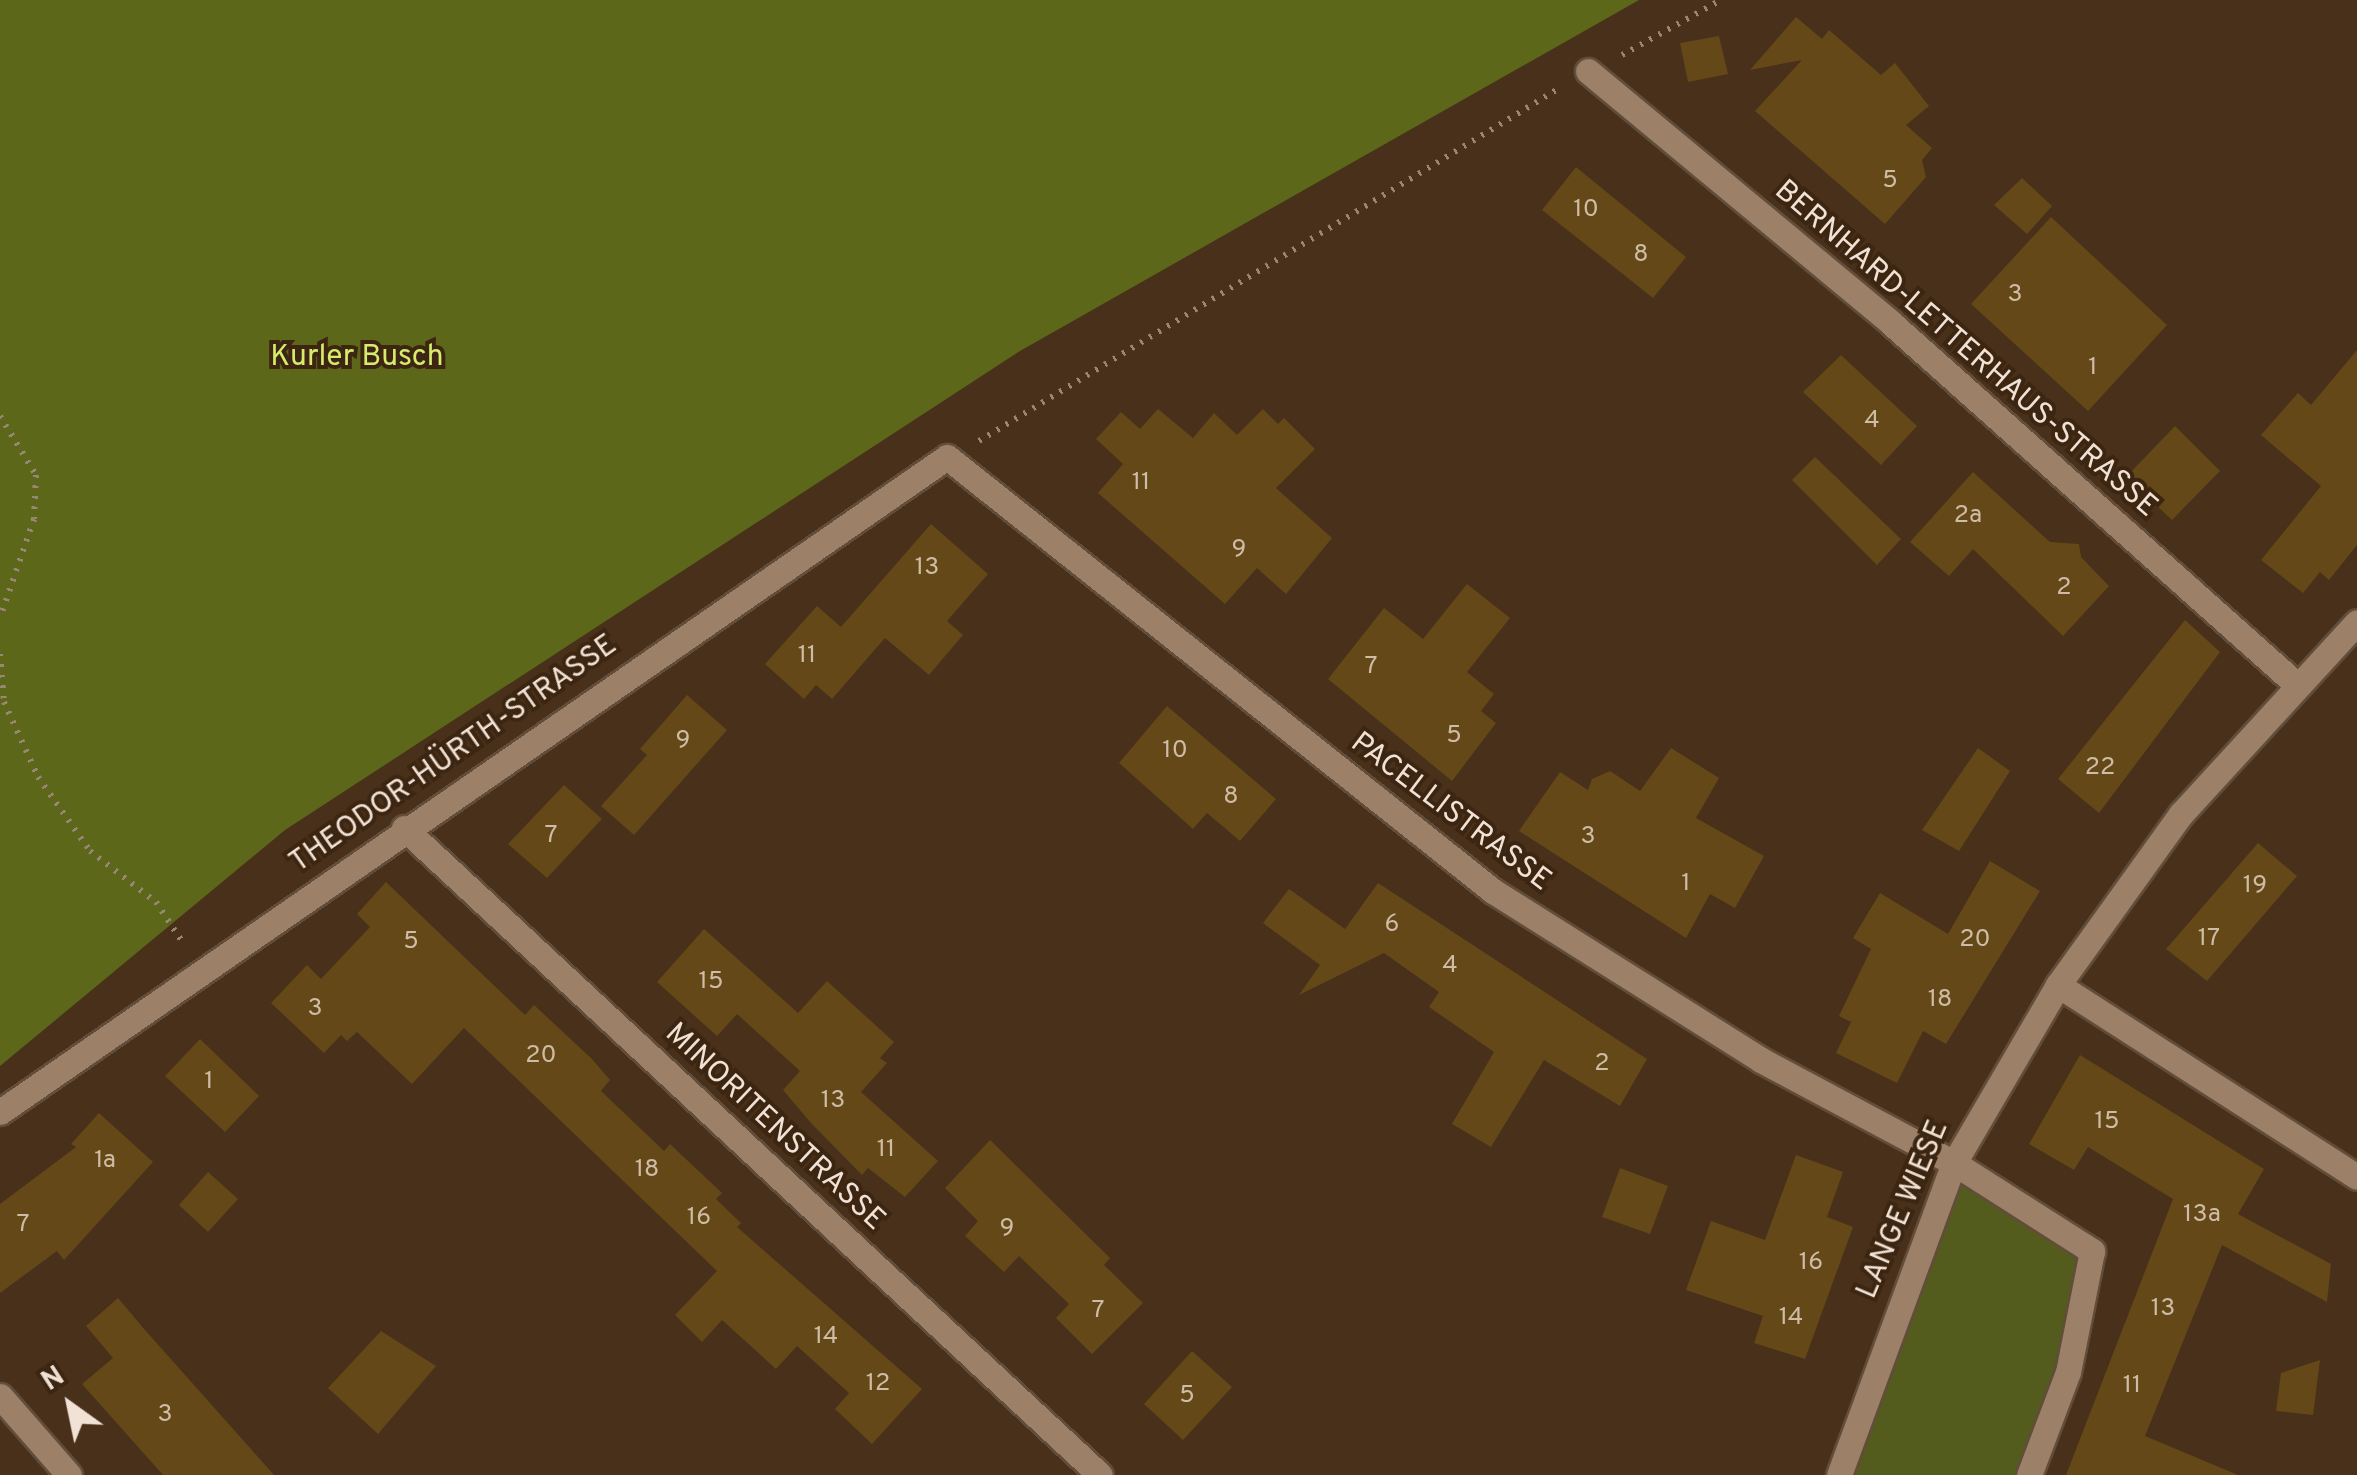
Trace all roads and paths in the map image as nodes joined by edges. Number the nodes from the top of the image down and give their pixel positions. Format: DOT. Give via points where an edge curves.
graph roads {
  1 [pos="1722,0"];
  2 [pos="1588,70"];
  3 [pos="0,416"];
  4 [pos="947,457"];
  5 [pos="0,618"];
  6 [pos="2357,622"];
  7 [pos="0,654"];
  8 [pos="2296,684"];
  9 [pos="404,828"];
  10 [pos="200,970"];
  11 [pos="2058,984"];
  12 [pos="0,1112"];
  13 [pos="1954,1163"];
  14 [pos="2357,1178"];
  15 [pos="0,1396"];
  16 [pos="69,1475"];
  17 [pos="1100,1475"];
  18 [pos="1839,1475"];
  19 [pos="2029,1475"];
  1 -- 2 [label="path"];
  2 -- 4 [label="path" via="1007,428"];
  2 -- 8 [label="street, BERNHARD-LETTERHAUS-STRASSE" via="1890,323"];
  3 -- 5 [label="path" via="36,474 34,519"];
  4 -- 9 [label="street, THEODOR-HÜRTH-STRASSE"];
  4 -- 13 [label="street, PACELLISTRASSE" via="1493,891 1761,1060"];
  6 -- 8 [label="street, LANGE WIESE"];
  7 -- 10 [label="path" via="4,702 38,776 90,851 156,902"];
  8 -- 11 [label="street, LANGE WIESE" via="2180,814"];
  9 -- 10 [label="street, THEODOR-HÜRTH-STRASSE"];
  9 -- 17 [label="street, MINORITENSTRASSE"];
  10 -- 12 [label="street, THEODOR-HÜRTH-STRASSE"];
  11 -- 13 [label="street, LANGE WIESE"];
  11 -- 14 [label="street"];
  13 -- 18 [label="street, LANGE WIESE"];
  13 -- 19 [label="street, PACELLISTRASSE" via="2092,1251 2068,1372"];
  15 -- 16 [label="street"];
}
